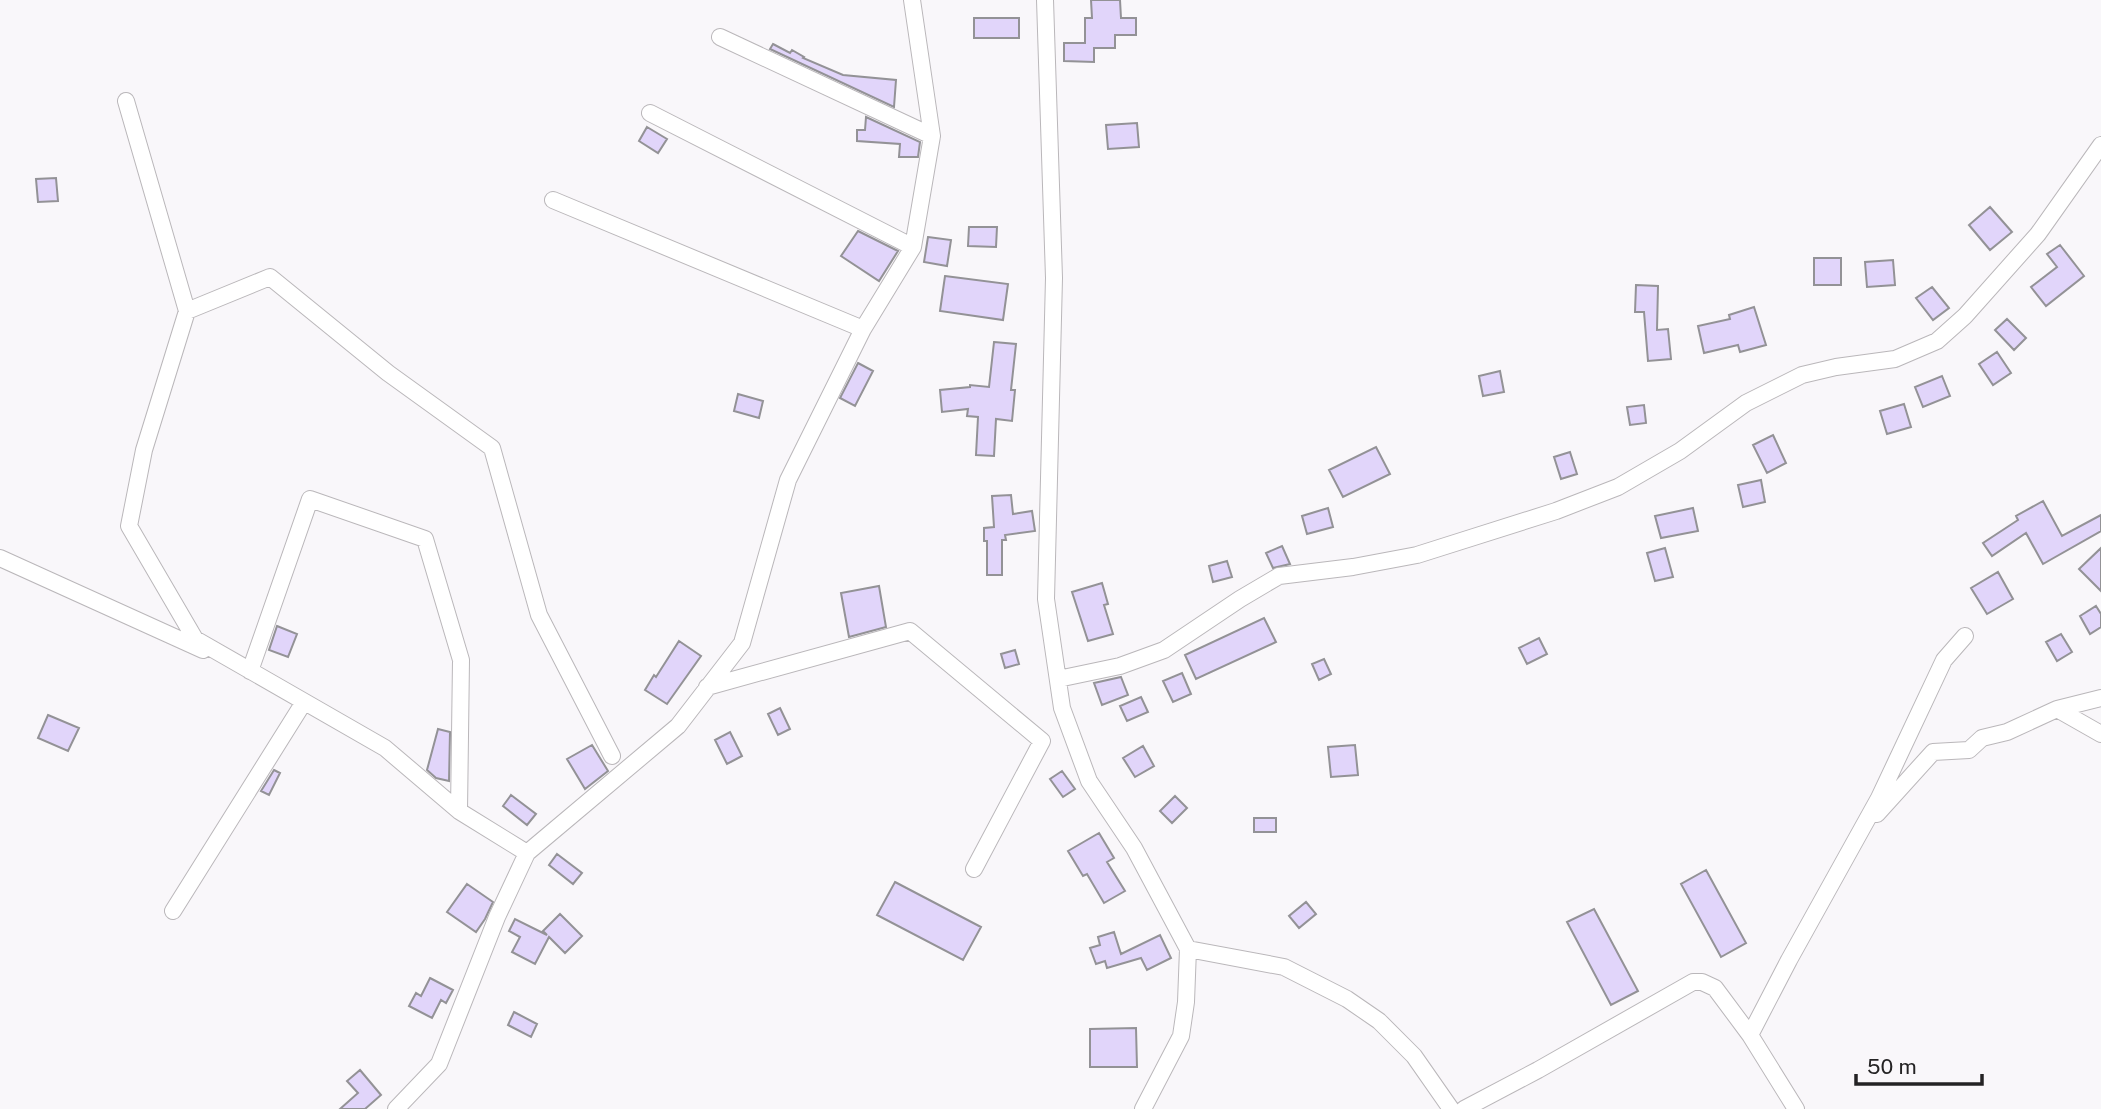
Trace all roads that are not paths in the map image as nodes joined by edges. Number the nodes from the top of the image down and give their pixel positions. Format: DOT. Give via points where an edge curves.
graph roads {
  1 [pos="912,0"];
  2 [pos="1045,0"];
  3 [pos="720,37"];
  4 [pos="127,101"];
  5 [pos="650,113"];
  6 [pos="932,136"];
  7 [pos="2101,145"];
  8 [pos="553,201"];
  9 [pos="913,247"];
  10 [pos="187,312"];
  11 [pos="863,329"];
  12 [pos="0,558"];
  13 [pos="1965,636"];
  14 [pos="250,671"];
  15 [pos="1058,679"];
  16 [pos="707,687"];
  17 [pos="2101,698"];
  18 [pos="304,702"];
  19 [pos="2057,709"];
  20 [pos="2101,734"];
  21 [pos="612,756"];
  22 [pos="459,811"];
  23 [pos="1859,834"];
  24 [pos="527,853"];
  25 [pos="974,869"];
  26 [pos="173,911"];
  27 [pos="1188,949"];
  28 [pos="1750,1035"];
  29 [pos="396,1109"];
  30 [pos="1143,1109"];
  31 [pos="1451,1109"];
  32 [pos="1464,1109"];
  33 [pos="1796,1109"];
  1 -- 6 [label="street"];
  2 -- 15 [label="street" via="1054,278 1046,599"];
  3 -- 6 [label="street"];
  4 -- 10 [label="street"];
  5 -- 9 [label="street"];
  6 -- 9 [label="street"];
  7 -- 15 [label="street" via="2038,233 1937,341 1895,359 1802,375 1746,403 1680,451 1618,487 1556,511 1418,555 1279,576 1164,650 1120,666"];
  8 -- 11 [label="street"];
  9 -- 11 [label="street"];
  10 -- 14 [label="street" via="144,450 129,527 195,639"];
  10 -- 21 [label="street" via="270,276 388,373 492,448 539,615"];
  11 -- 16 [label="street" via="788,480 742,643"];
  12 -- 14 [label="street"];
  13 -- 23 [label="street" via="1944,660"];
  14 -- 18 [label="street"];
  14 -- 22 [label="street" via="310,499 425,539 461,660"];
  15 -- 27 [label="street" via="1062,709 1089,781 1134,848"];
  16 -- 24 [label="street" via="678,726"];
  16 -- 25 [label="street" via="910,631 1042,741"];
  17 -- 19 [label="street"];
  18 -- 22 [label="street" via="385,748"];
  18 -- 26 [label="street"];
  19 -- 20 [label="street"];
  19 -- 23 [label="street" via="1982,738 1969,750 1933,752"];
  22 -- 24 [label="street"];
  23 -- 28 [label="street"];
  24 -- 29 [label="street" via="496,917 439,1064"];
  27 -- 30 [label="street" via="1181,1036"];
  27 -- 31 [label="street" via="1284,967 1347,999 1379,1021 1414,1056"];
  28 -- 32 [label="street" via="1715,988 1693,982"];
  28 -- 33 [label="street"];
}
